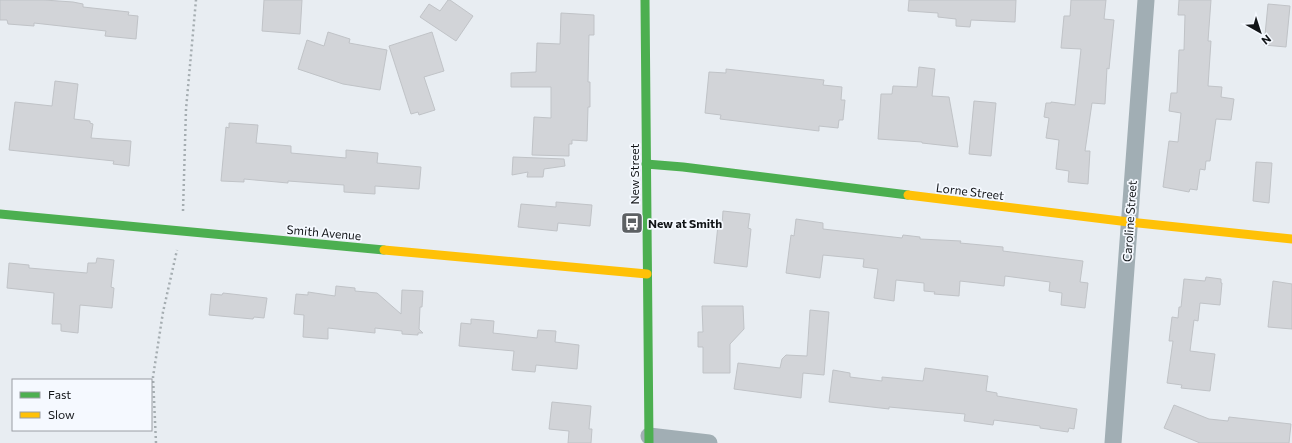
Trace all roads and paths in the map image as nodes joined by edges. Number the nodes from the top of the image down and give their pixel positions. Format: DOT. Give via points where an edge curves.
graph roads {
  1 [pos="645,0"];
  2 [pos="1146,0"];
  3 [pos="646,164"];
  4 [pos="0,214"];
  5 [pos="1129,222"];
  6 [pos="1292,239"];
  7 [pos="647,274"];
  8 [pos="649,439"];
  9 [pos="709,443"];
  10 [pos="1113,443"];
  1 -- 3 [label="street, New Street"];
  2 -- 5 [label="street, Caroline Street"];
  3 -- 5 [label="street, Lorne Street"];
  3 -- 7 [label="street, New Street"];
  4 -- 7 [label="street, Smith Avenue"];
  5 -- 6 [label="street, Lorne Street"];
  5 -- 10 [label="street, Caroline Street"];
  7 -- 8 [label="street, New Street"];
  8 -- 9 [label="street"];
}
